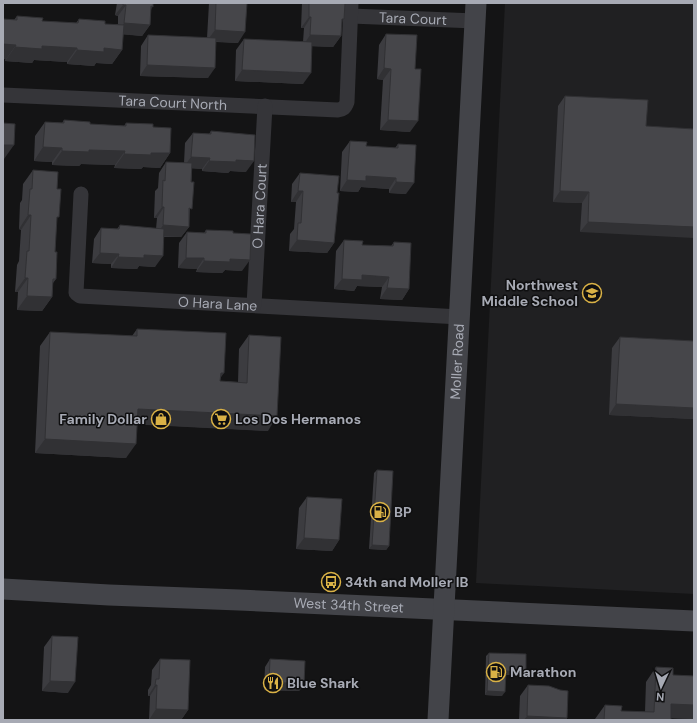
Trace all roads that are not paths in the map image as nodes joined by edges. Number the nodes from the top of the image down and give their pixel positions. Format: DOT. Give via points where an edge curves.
graph roads {
  1 [pos="351,9"];
  2 [pos="475,12"];
  3 [pos="3,95"];
  4 [pos="265,106"];
  5 [pos="81,194"];
  6 [pos="254,305"];
  7 [pos="460,317"];
  8 [pos="3,588"];
  9 [pos="444,609"];
  10 [pos="694,621"];
  11 [pos="438,720"];
  1 -- 2 [label="street, Tara Court" via="412,18"];
  1 -- 4 [label="street, Tara Court North" via="345,107 338,110"];
  2 -- 7 [label="main road, Moller Road"];
  3 -- 4 [label="street, Tara Court North"];
  4 -- 6 [label="street, O Hara Court"];
  5 -- 6 [label="street, O Hara Lane" via="76,293 78,295"];
  6 -- 7 [label="street, O Hara Lane"];
  7 -- 9 [label="main road, Moller Road"];
  8 -- 9 [label="main road, West 34th Street"];
  9 -- 10 [label="main road, West 34th Street"];
  9 -- 11 [label="main road, Moller Road"];
}
